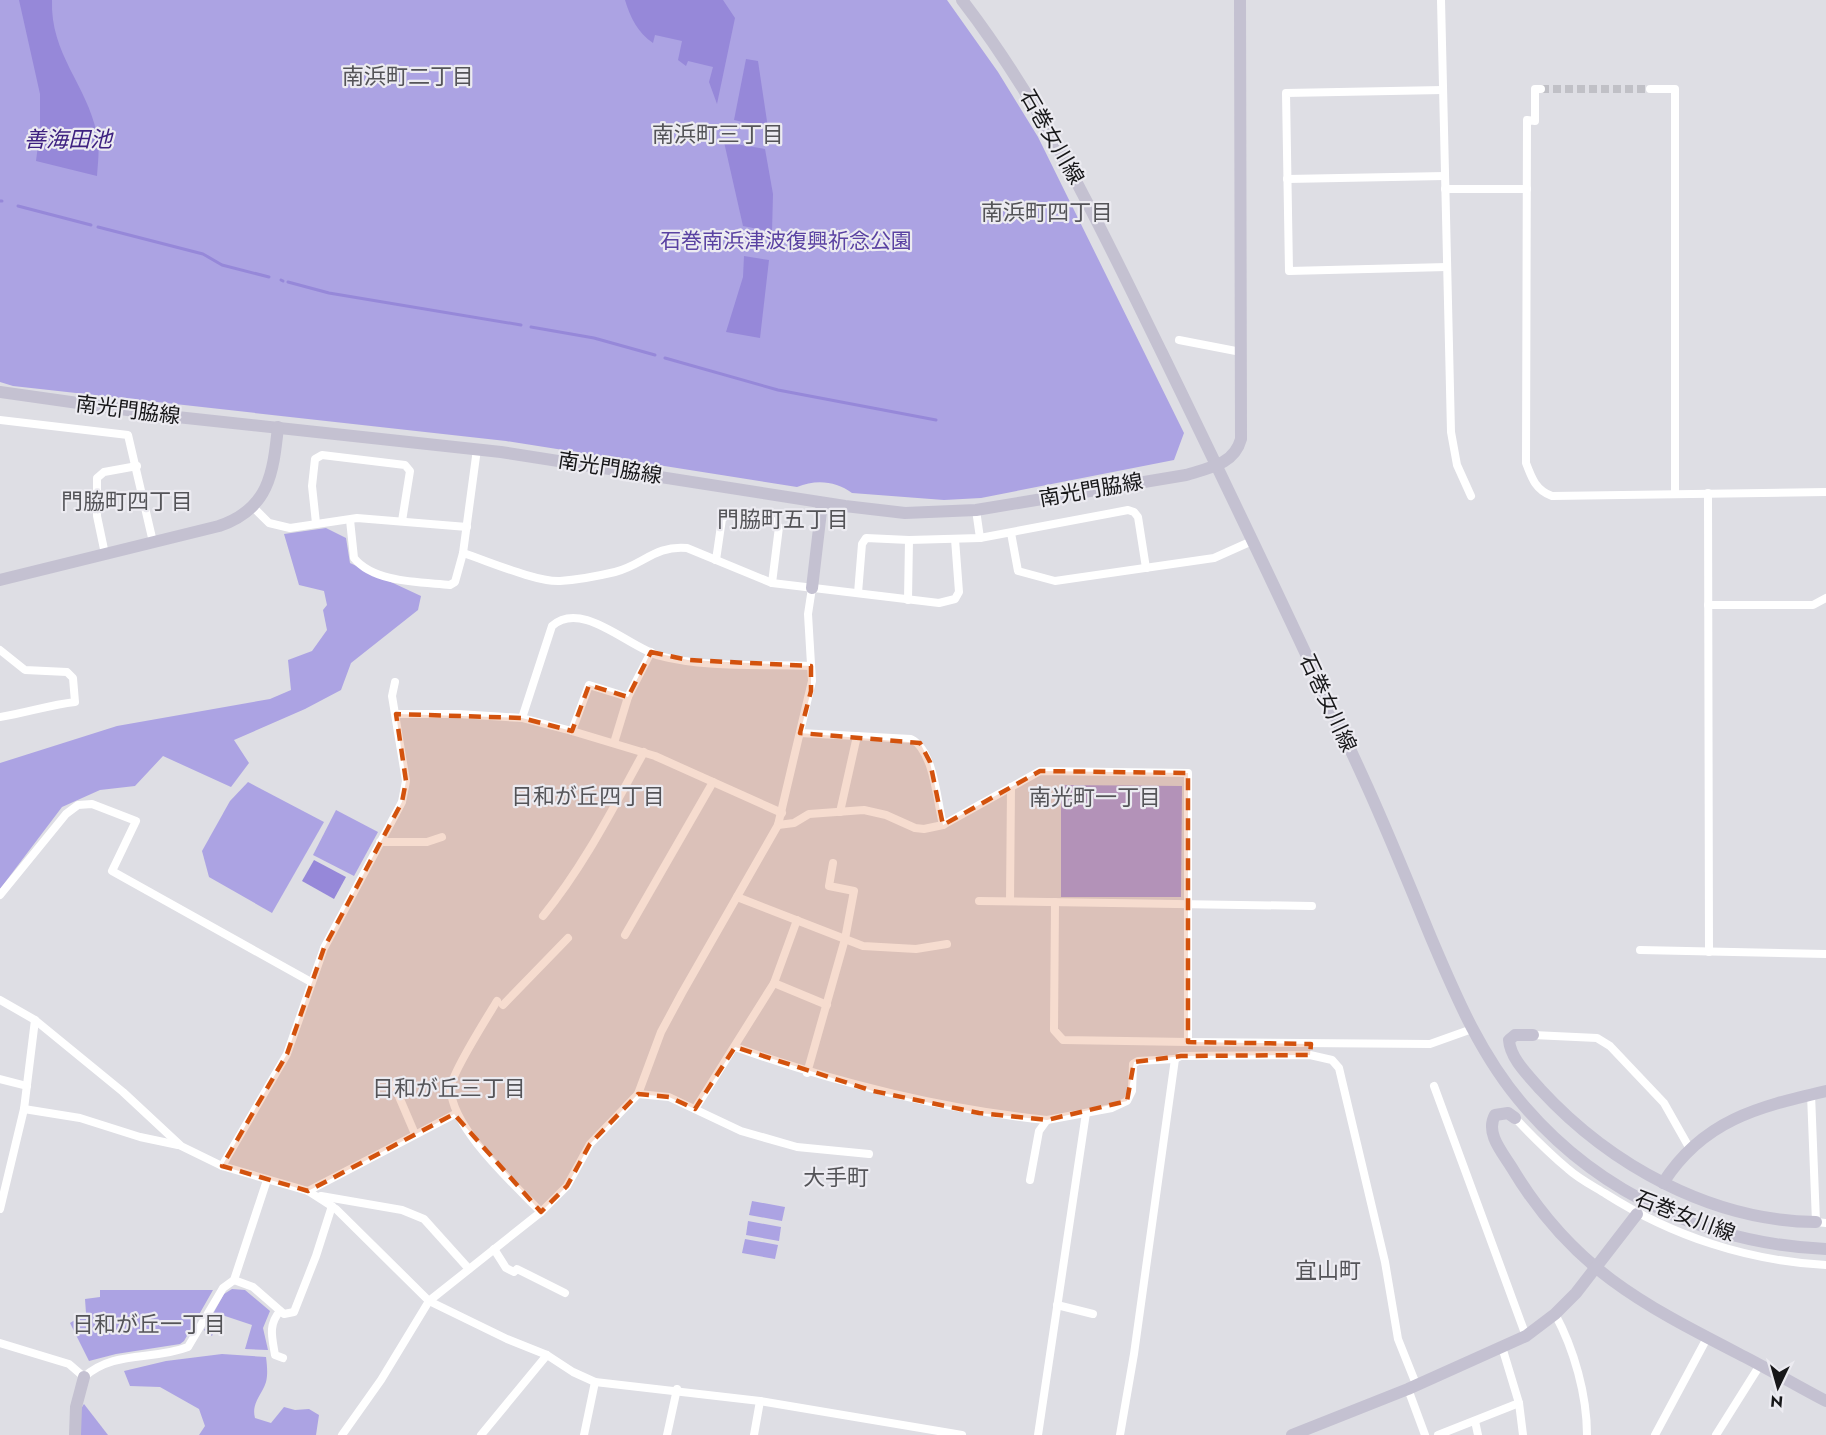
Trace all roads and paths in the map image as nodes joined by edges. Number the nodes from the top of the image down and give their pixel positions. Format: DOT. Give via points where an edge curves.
graph roads {
  1 [pos="962,0"];
  2 [pos="1240,0"];
  3 [pos="1441,0"];
  4 [pos="1541,89"];
  5 [pos="1650,89"];
  6 [pos="1443,90"];
  7 [pos="1445,176"];
  8 [pos="1287,179"];
  9 [pos="1445,189"];
  10 [pos="1527,189"];
  11 [pos="1447,267"];
  12 [pos="1179,340"];
  13 [pos="1241,351"];
  14 [pos="0,392"];
  15 [pos="0,420"];
  16 [pos="278,427"];
  17 [pos="477,449"];
  18 [pos="136,466"];
  19 [pos="1217,466"];
  20 [pos="1826,492"];
  21 [pos="1708,493"];
  22 [pos="1675,494"];
  23 [pos="1471,496"];
  24 [pos="822,503"];
  25 [pos="253,507"];
  26 [pos="976,510"];
  27 [pos="350,520"];
  28 [pos="402,521"];
  29 [pos="316,523"];
  30 [pos="467,527"];
  31 [pos="1011,533"];
  32 [pos="980,538"];
  33 [pos="955,539"];
  34 [pos="909,540"];
  35 [pos="1252,541"];
  36 [pos="153,542"];
  37 [pos="463,553"];
  38 [pos="105,554"];
  39 [pos="716,560"];
  40 [pos="1146,568"];
  41 [pos="0,580"];
  42 [pos="772,583"];
  43 [pos="812,588"];
  44 [pos="858,593"];
  45 [pos="1826,598"];
  46 [pos="909,600"];
  47 [pos="1708,605"];
  48 [pos="0,650"];
  49 [pos="651,652"];
  50 [pos="811,666"];
  51 [pos="395,682"];
  52 [pos="628,697"];
  53 [pos="396,714"];
  54 [pos="0,717"];
  55 [pos="522,718"];
  56 [pos="572,731"];
  57 [pos="800,733"];
  58 [pos="858,736"];
  59 [pos="614,743"];
  60 [pos="644,752"];
  61 [pos="713,782"];
  62 [pos="1011,787"];
  63 [pos="840,812"];
  64 [pos="782,813"];
  65 [pos="778,825"];
  66 [pos="943,825"];
  67 [pos="442,837"];
  68 [pos="380,842"];
  69 [pos="833,863"];
  70 [pos="0,896"];
  71 [pos="737,897"];
  72 [pos="980,901"];
  73 [pos="1010,901"];
  74 [pos="1055,902"];
  75 [pos="1189,904"];
  76 [pos="1312,906"];
  77 [pos="543,916"];
  78 [pos="797,920"];
  79 [pos="625,935"];
  80 [pos="568,938"];
  81 [pos="844,939"];
  82 [pos="947,944"];
  83 [pos="1640,950"];
  84 [pos="1709,952"];
  85 [pos="1826,954"];
  86 [pos="311,982"];
  87 [pos="774,984"];
  88 [pos="0,1000"];
  89 [pos="827,1005"];
  90 [pos="35,1020"];
  91 [pos="1472,1029"];
  92 [pos="1533,1035"];
  93 [pos="1188,1042"];
  94 [pos="1311,1044"];
  95 [pos="735,1047"];
  96 [pos="1311,1055"];
  97 [pos="1175,1059"];
  98 [pos="807,1073"];
  99 [pos="0,1079"];
  100 [pos="394,1085"];
  101 [pos="27,1086"];
  102 [pos="1434,1086"];
  103 [pos="1826,1091"];
  104 [pos="638,1094"];
  105 [pos="1811,1094"];
  106 [pos="24,1109"];
  107 [pos="696,1109"];
  108 [pos="457,1113"];
  109 [pos="1086,1113"];
  110 [pos="1515,1118"];
  111 [pos="1047,1120"];
  112 [pos="415,1134"];
  113 [pos="181,1146"];
  114 [pos="1690,1149"];
  115 [pos="869,1154"];
  116 [pos="222,1166"];
  117 [pos="267,1180"];
  118 [pos="1030,1180"];
  119 [pos="1664,1182"];
  120 [pos="312,1193"];
  121 [pos="332,1206"];
  122 [pos="0,1209"];
  123 [pos="541,1212"];
  124 [pos="1637,1214"];
  125 [pos="1821,1222"];
  126 [pos="494,1249"];
  127 [pos="1826,1249"];
  128 [pos="1826,1265"];
  129 [pos="469,1269"];
  130 [pos="1596,1269"];
  131 [pos="234,1280"];
  132 [pos="565,1293"];
  133 [pos="429,1301"];
  134 [pos="1057,1305"];
  135 [pos="280,1311"];
  136 [pos="1093,1314"];
  137 [pos="1555,1314"];
  138 [pos="1526,1336"];
  139 [pos="1707,1338"];
  140 [pos="0,1343"];
  141 [pos="1502,1347"];
  142 [pos="547,1355"];
  143 [pos="283,1358"];
  144 [pos="1760,1365"];
  145 [pos="84,1377"];
  146 [pos="595,1382"];
  147 [pos="1412,1387"];
  148 [pos="676,1389"];
  149 [pos="760,1401"];
  150 [pos="1826,1401"];
  151 [pos="1518,1403"];
  152 [pos="1475,1420"];
  153 [pos="75,1435"];
  154 [pos="342,1435"];
  155 [pos="481,1435"];
  156 [pos="584,1435"];
  157 [pos="668,1435"];
  158 [pos="754,1435"];
  159 [pos="962,1435"];
  160 [pos="1038,1435"];
  161 [pos="1120,1435"];
  162 [pos="1292,1435"];
  163 [pos="1425,1435"];
  164 [pos="1438,1435"];
  165 [pos="1478,1435"];
  166 [pos="1522,1435"];
  167 [pos="1587,1435"];
  168 [pos="1655,1435"];
  169 [pos="1716,1435"];
  1 -- 19 [label="street, 石巻女川線" via="1015,73 1074,173"];
  2 -- 13 [label="street"];
  3 -- 6 [label="street"];
  4 -- 10 [label="street" via="1535,89 1535,121 1527,120"];
  5 -- 22 [label="street" via="1675,89"];
  6 -- 7 [label="street"];
  6 -- 8 [label="street" via="1286,93"];
  7 -- 8 [label="street"];
  7 -- 9 [label="street"];
  8 -- 11 [label="street" via="1289,271"];
  9 -- 10 [label="street"];
  9 -- 11 [label="street"];
  10 -- 22 [label="street" via="1526,463 1533,482 1541,492 1552,496"];
  11 -- 23 [label="street" via="1451,432 1458,465"];
  12 -- 13 [label="street"];
  13 -- 19 [label="street" via="1241,440 1234,455"];
  14 -- 16 [label="street, 南光門脇線"];
  15 -- 18 [label="street" via="128,435"];
  16 -- 17 [label="street, 南光門脇線"];
  16 -- 25 [label="street" via="273,470 264,494"];
  17 -- 24 [label="street, 南光門脇線"];
  17 -- 30 [label="street"];
  18 -- 36 [label="street"];
  18 -- 38 [label="street" via="104,471 97,478 97,516"];
  19 -- 26 [label="street, 南光門脇線" via="1186,475"];
  19 -- 35 [label="street, 石巻女川線"];
  20 -- 21 [label="street"];
  21 -- 22 [label="street"];
  21 -- 47 [label="street"];
  24 -- 26 [label="street, 南光門脇線" via="905,513"];
  24 -- 43 [label="street"];
  25 -- 29 [label="street" via="269,523 278,526"];
  25 -- 36 [label="street" via="219,526"];
  26 -- 32 [label="street"];
  27 -- 28 [label="street"];
  27 -- 29 [label="street"];
  27 -- 37 [label="street" via="354,558 389,578 450,585 455,582"];
  28 -- 29 [label="street" via="410,471 405,465 322,455 315,459 312,486"];
  28 -- 30 [label="street"];
  30 -- 37 [label="street"];
  31 -- 32 [label="street"];
  31 -- 40 [label="street" via="1018,571 1055,581"];
  31 -- 40 [label="street" via="1128,510 1137,518"];
  32 -- 33 [label="street"];
  33 -- 34 [label="street"];
  33 -- 46 [label="street" via="959,592 955,599 939,603"];
  34 -- 44 [label="street" via="866,538 862,544"];
  34 -- 46 [label="street"];
  35 -- 40 [label="street" via="1214,558"];
  35 -- 91 [label="street, 石巻女川線" via="1368,789"];
  36 -- 38 [label="street"];
  37 -- 39 [label="street" via="559,581 615,572 658,550 674,547"];
  38 -- 41 [label="street"];
  39 -- 42 [label="street"];
  39 -- 42 [label="street" via="722,519 726,515 772,520 779,527"];
  42 -- 43 [label="street"];
  43 -- 44 [label="street"];
  43 -- 50 [label="street" via="808,614"];
  44 -- 46 [label="street"];
  45 -- 47 [label="street" via="1814,605"];
  47 -- 84 [label="street"];
  48 -- 54 [label="street" via="25,670 67,672 73,678 75,702"];
  49 -- 50 [label="street" via="688,660"];
  49 -- 52 [label="street"];
  49 -- 55 [label="street" via="584,619 556,622"];
  50 -- 57 [label="street" via="811,691"];
  51 -- 53 [label="street" via="392,696"];
  52 -- 56 [label="street" via="589,685"];
  52 -- 59 [label="street"];
  53 -- 55 [label="street"];
  53 -- 68 [label="street" via="406,782 402,802"];
  55 -- 56 [label="street"];
  56 -- 59 [label="street"];
  57 -- 58 [label="street"];
  57 -- 64 [label="street"];
  58 -- 63 [label="street"];
  58 -- 66 [label="street" via="920,743 930,762"];
  59 -- 60 [label="street"];
  60 -- 61 [label="street"];
  60 -- 77 [label="street" via="585,857"];
  61 -- 64 [label="street"];
  61 -- 79 [label="street"];
  62 -- 66 [label="street"];
  62 -- 73 [label="street"];
  62 -- 75 [label="street" via="1040,771 1188,773"];
  63 -- 65 [label="street" via="809,814 794,823"];
  63 -- 66 [label="street" via="864,810 915,828"];
  64 -- 65 [label="street"];
  65 -- 71 [label="street"];
  67 -- 68 [label="street" via="427,842"];
  68 -- 86 [label="street" via="324,948"];
  69 -- 81 [label="street" via="829,886 854,891"];
  70 -- 86 [label="street" via="66,814 78,805 92,804 136,821 112,871"];
  71 -- 78 [label="street"];
  71 -- 104 [label="street" via="662,1032"];
  72 -- 73 [label="street"];
  73 -- 74 [label="street"];
  74 -- 75 [label="street"];
  74 -- 93 [label="street" via="1054,1030 1063,1040"];
  75 -- 76 [label="street"];
  75 -- 93 [label="street"];
  78 -- 81 [label="street"];
  78 -- 87 [label="street"];
  80 -- 108 [label="street" via="500,1003 450,1085"];
  81 -- 82 [label="street" via="872,947 916,949"];
  81 -- 89 [label="street"];
  83 -- 84 [label="street"];
  84 -- 85 [label="street"];
  86 -- 116 [label="street" via="287,1054"];
  87 -- 89 [label="street"];
  87 -- 95 [label="street"];
  88 -- 90 [label="street"];
  89 -- 98 [label="street"];
  90 -- 101 [label="street"];
  90 -- 113 [label="street"];
  91 -- 94 [label="street" via="1430,1044"];
  91 -- 127 [label="street, 石巻女川線" via="1522,1103 1570,1153 1605,1180 1661,1210 1706,1228 1744,1238"];
  92 -- 114 [label="street" via="1597,1038 1610,1046 1664,1103"];
  92 -- 119 [label="street" via="1515,1035 1509,1040 1526,1073 1590,1136"];
  93 -- 94 [label="street"];
  94 -- 96 [label="street"];
  95 -- 98 [label="street"];
  95 -- 107 [label="street"];
  96 -- 97 [label="street"];
  96 -- 147 [label="street" via="1332,1060 1339,1068"];
  97 -- 109 [label="street" via="1133,1064 1132,1091 1127,1101"];
  97 -- 161 [label="street"];
  98 -- 111 [label="street" via="979,1113"];
  99 -- 101 [label="street"];
  100 -- 112 [label="street"];
  101 -- 106 [label="street"];
  102 -- 138 [label="street"];
  103 -- 105 [label="street"];
  104 -- 107 [label="street" via="669,1097"];
  104 -- 123 [label="street" via="590,1144 567,1186"];
  105 -- 114 [label="street" via="1731,1120"];
  105 -- 125 [label="street"];
  106 -- 113 [label="street" via="80,1118"];
  106 -- 122 [label="street"];
  107 -- 115 [label="street" via="741,1131 797,1147"];
  108 -- 112 [label="street"];
  108 -- 123 [label="street"];
  109 -- 111 [label="street"];
  109 -- 134 [label="street"];
  110 -- 124 [label="street" via="1569,1170"];
  110 -- 130 [label="street" via="1508,1113 1495,1114 1491,1126 1497,1143 1536,1206"];
  111 -- 118 [label="street" via="1039,1131"];
  112 -- 120 [label="street"];
  113 -- 116 [label="street"];
  114 -- 119 [label="street"];
  116 -- 117 [label="street"];
  117 -- 120 [label="street"];
  117 -- 131 [label="street"];
  119 -- 125 [label="street" via="1742,1212"];
  120 -- 121 [label="street"];
  120 -- 129 [label="street" via="402,1210 424,1219"];
  121 -- 133 [label="street"];
  121 -- 135 [label="street" via="294,1312"];
  123 -- 126 [label="street"];
  124 -- 128 [label="street" via="1693,1238 1787,1261"];
  124 -- 130 [label="street"];
  126 -- 129 [label="street"];
  126 -- 132 [label="street" via="506,1268 514,1272 517,1269"];
  129 -- 133 [label="street"];
  130 -- 137 [label="street"];
  130 -- 139 [label="street" via="1649,1307"];
  131 -- 135 [label="street" via="253,1287"];
  131 -- 145 [label="street" via="223,1288 188,1347 120,1358 98,1365"];
  133 -- 142 [label="street" via="507,1340"];
  133 -- 154 [label="street"];
  134 -- 136 [label="street"];
  134 -- 160 [label="street"];
  135 -- 143 [label="street" via="272,1321 271,1334 275,1355"];
  137 -- 138 [label="street"];
  137 -- 167 [label="street" via="1566,1333 1585,1410"];
  138 -- 141 [label="street"];
  139 -- 144 [label="street"];
  139 -- 168 [label="street"];
  140 -- 145 [label="street" via="69,1364"];
  141 -- 147 [label="street"];
  141 -- 151 [label="street"];
  142 -- 146 [label="street"];
  142 -- 155 [label="street"];
  144 -- 150 [label="street"];
  144 -- 169 [label="street"];
  145 -- 153 [label="street" via="76,1407"];
  146 -- 148 [label="street"];
  146 -- 156 [label="street"];
  147 -- 162 [label="street"];
  147 -- 163 [label="street"];
  148 -- 149 [label="street"];
  148 -- 157 [label="street"];
  149 -- 158 [label="street"];
  149 -- 159 [label="street"];
  151 -- 152 [label="street"];
  151 -- 166 [label="street"];
  152 -- 164 [label="street"];
  152 -- 165 [label="street"];
}
